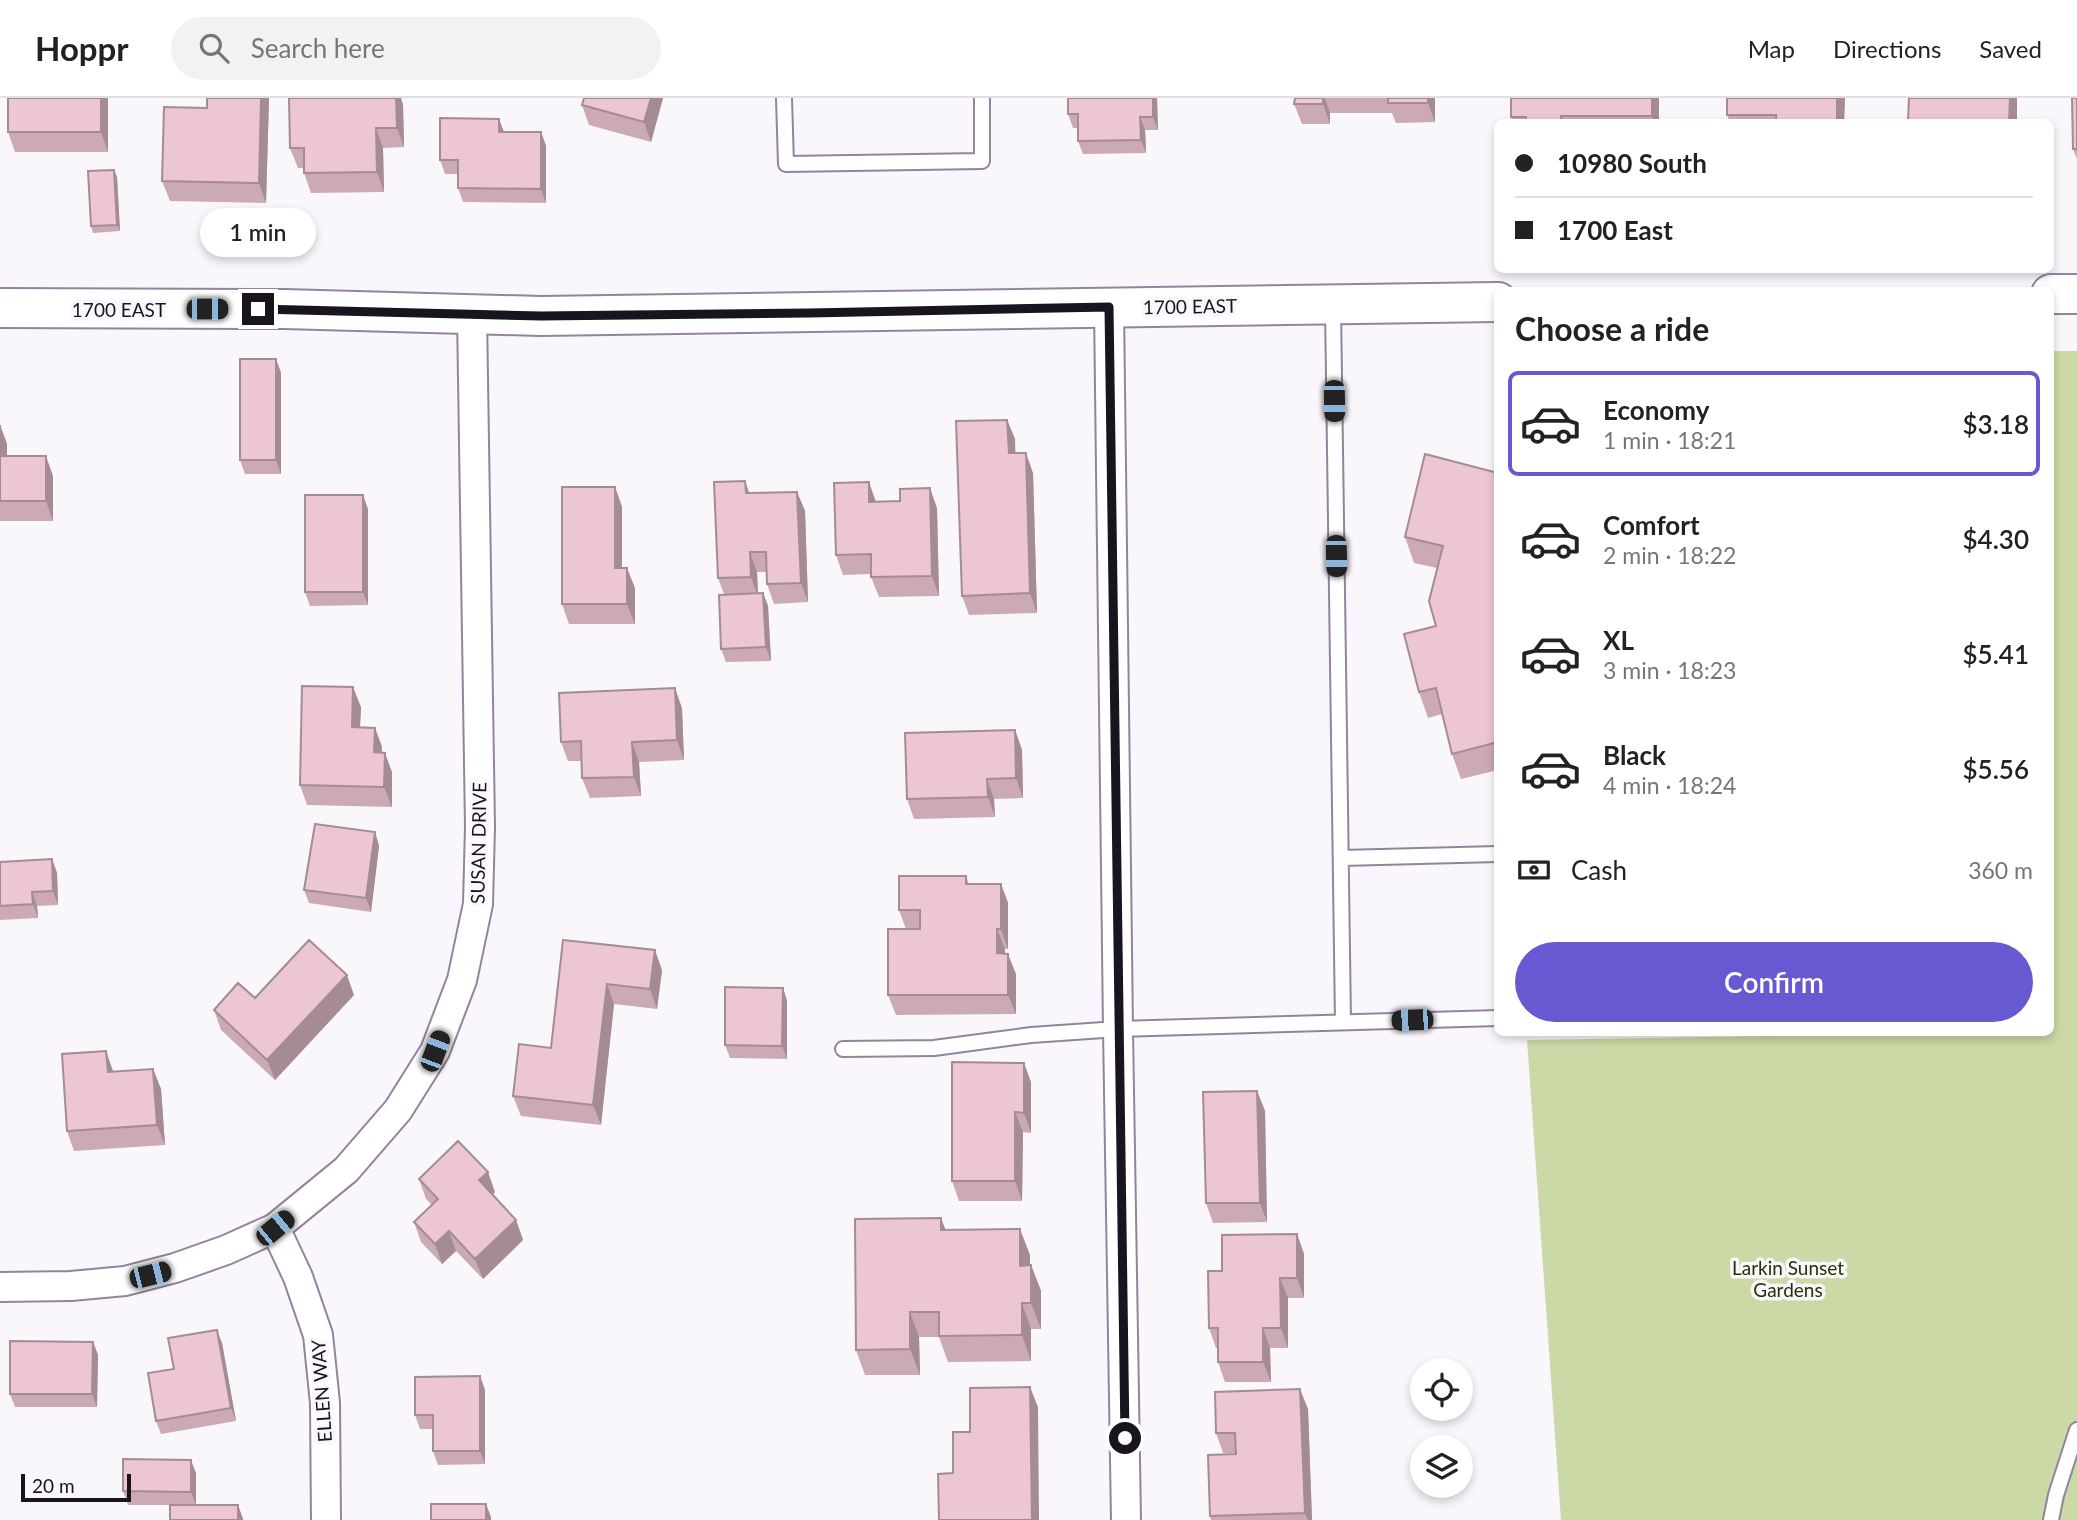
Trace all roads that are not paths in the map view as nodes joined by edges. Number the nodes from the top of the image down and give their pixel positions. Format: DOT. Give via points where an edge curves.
graph roads {
  1 [pos="784,98"];
  2 [pos="982,98"];
  3 [pos="2054,294"];
  4 [pos="2077,294"];
  5 [pos="1494,302"];
  6 [pos="1333,305"];
  7 [pos="1109,307"];
  8 [pos="0,308"];
  9 [pos="472,314"];
  10 [pos="1494,854"];
  11 [pos="1341,858"];
  12 [pos="1494,1018"];
  13 [pos="1343,1022"];
  14 [pos="1118,1029"];
  15 [pos="843,1049"];
  16 [pos="275,1228"];
  17 [pos="0,1287"];
  18 [pos="2077,1430"];
  19 [pos="327,1520"];
  20 [pos="1126,1520"];
  21 [pos="2051,1520"];
  1 -- 2 [label="lane" via="786,164 982,161"];
  3 -- 4 [label="main road"];
  5 -- 6 [label="main road, 1700 EAST"];
  6 -- 7 [label="main road, 1700 EAST"];
  6 -- 11 [label="lane"];
  7 -- 9 [label="main road, 1700 EAST"];
  7 -- 14 [label="street"];
  8 -- 9 [label="main road, 1700 EAST"];
  9 -- 16 [label="street, SUSAN DRIVE" via="480,827 478,904 462,980 435,1051 398,1110 346,1170"];
  10 -- 11 [label="lane"];
  11 -- 13 [label="lane"];
  12 -- 13 [label="lane"];
  13 -- 14 [label="lane"];
  14 -- 15 [label="lane" via="934,1048"];
  14 -- 20 [label="street"];
  16 -- 17 [label="street, SUSAN DRIVE" via="188,1264 125,1281"];
  16 -- 19 [label="street, ELLEN WAY" via="318,1335 325,1402"];
  18 -- 21 [label="lane"];
}
